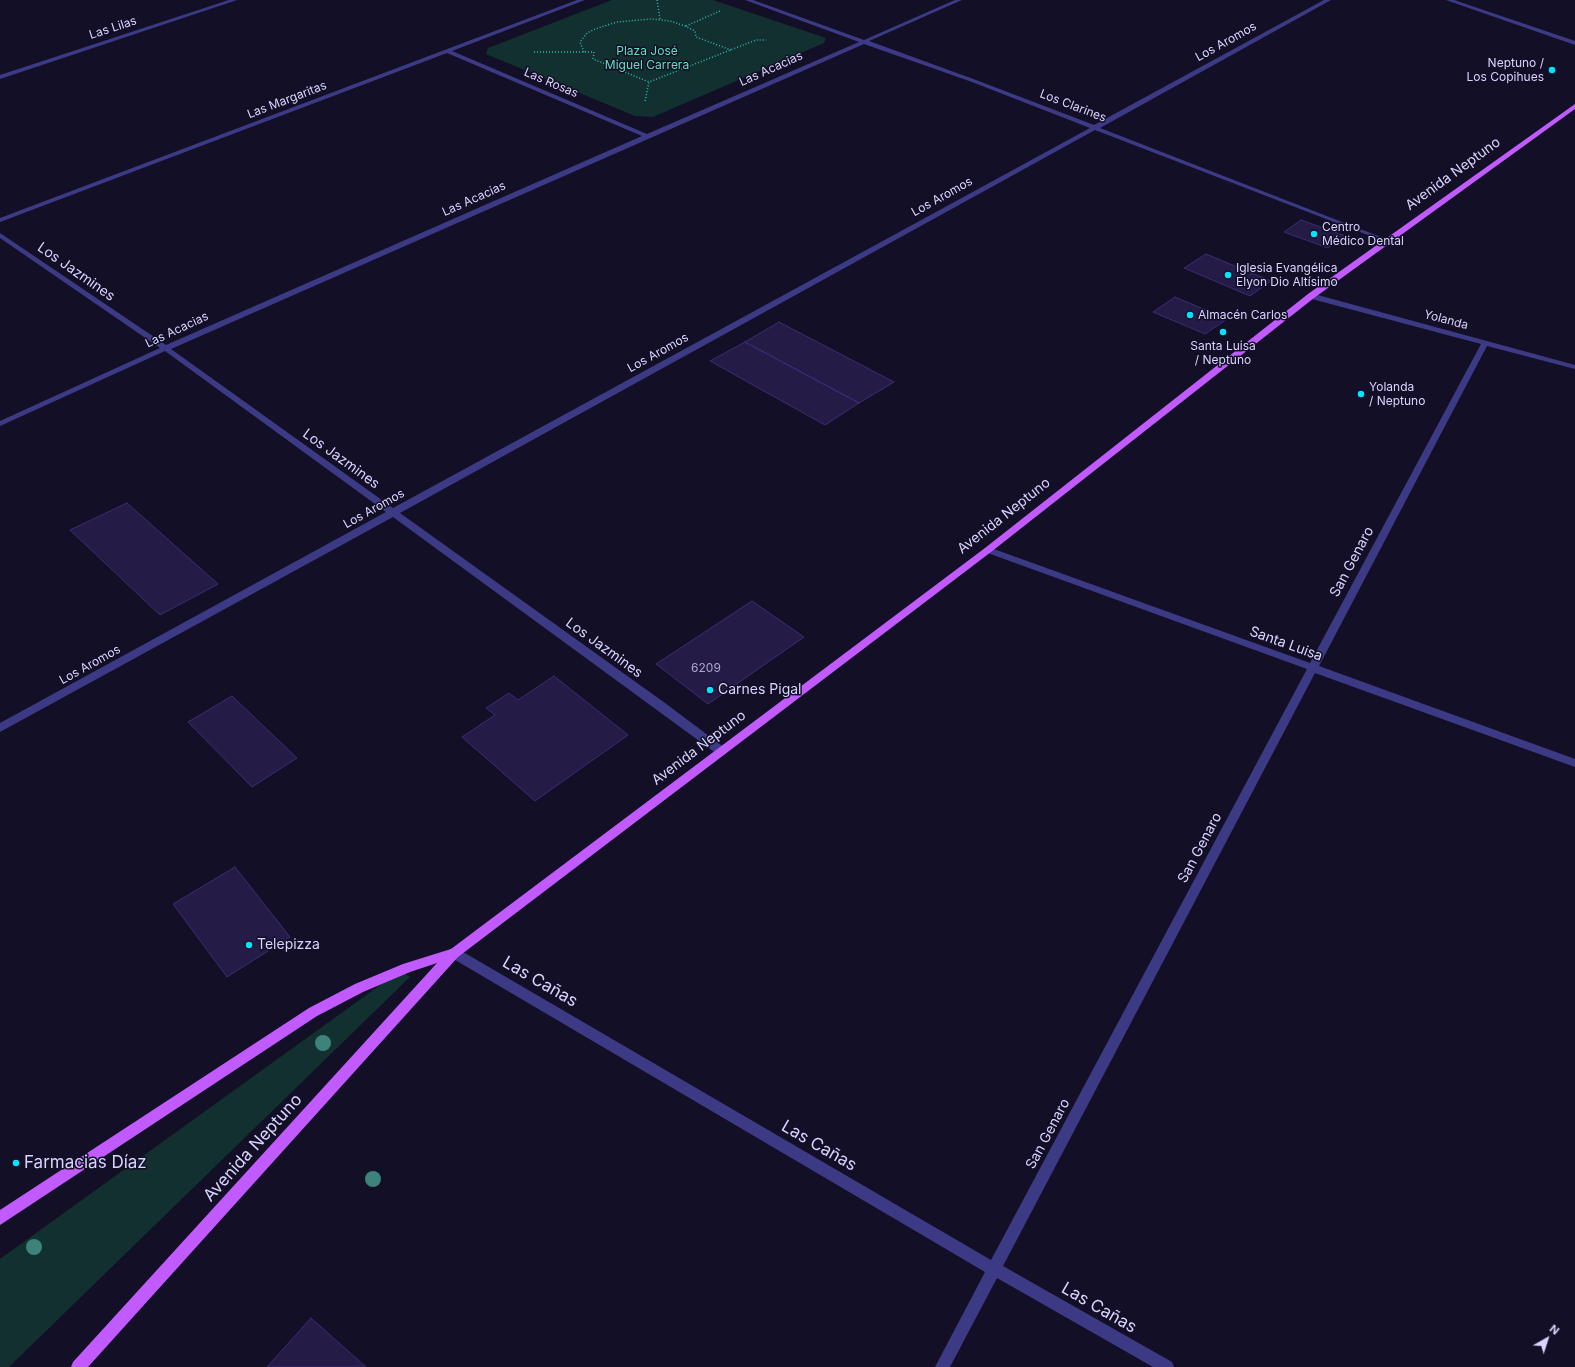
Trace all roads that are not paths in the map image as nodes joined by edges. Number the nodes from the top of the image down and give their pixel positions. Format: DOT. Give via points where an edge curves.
graph roads {
  1 [pos="234,0"];
  2 [pos="582,0"];
  3 [pos="748,0"];
  4 [pos="959,0"];
  5 [pos="1328,0"];
  6 [pos="1449,0"];
  7 [pos="864,40"];
  8 [pos="1575,43"];
  9 [pos="448,51"];
  10 [pos="0,77"];
  11 [pos="1575,106"];
  12 [pos="1096,126"];
  13 [pos="646,136"];
  14 [pos="0,220"];
  15 [pos="0,235"];
  16 [pos="1388,241"];
  17 [pos="1311,296"];
  18 [pos="1485,343"];
  19 [pos="165,348"];
  20 [pos="1575,367"];
  21 [pos="0,424"];
  22 [pos="392,513"];
  23 [pos="988,550"];
  24 [pos="1312,669"];
  25 [pos="0,728"];
  26 [pos="721,751"];
  27 [pos="1575,764"];
  28 [pos="454,953"];
  29 [pos="0,1218"];
  30 [pos="994,1269"];
  31 [pos="78,1367"];
  32 [pos="942,1367"];
  33 [pos="1167,1367"];
  1 -- 10 [label="street, Las Lilas"];
  2 -- 9 [label="street, Las Margaritas"];
  3 -- 7 [label="street, Los Clarines"];
  4 -- 7 [label="street, Las Acacias"];
  5 -- 12 [label="street, Los Aromos"];
  6 -- 8 [label="street"];
  7 -- 12 [label="street, Los Clarines"];
  7 -- 13 [label="street, Las Acacias"];
  9 -- 13 [label="street, Las Rosas"];
  9 -- 14 [label="street, Las Margaritas"];
  11 -- 16 [label="main road, Avenida Neptuno"];
  12 -- 16 [label="street, Los Clarines"];
  12 -- 22 [label="street, Los Aromos"];
  13 -- 19 [label="street, Las Acacias"];
  15 -- 19 [label="street, Los Jazmines"];
  16 -- 17 [label="main road, Avenida Neptuno"];
  17 -- 18 [label="street, Yolanda"];
  17 -- 23 [label="main road, Avenida Neptuno"];
  18 -- 20 [label="street, Yolanda"];
  18 -- 24 [label="street, San Genaro"];
  19 -- 21 [label="street, Las Acacias"];
  19 -- 22 [label="street, Los Jazmines"];
  22 -- 25 [label="street, Los Aromos"];
  22 -- 26 [label="street, Los Jazmines"];
  23 -- 24 [label="street, Santa Luisa"];
  23 -- 26 [label="main road, Avenida Neptuno"];
  24 -- 27 [label="street, Santa Luisa"];
  24 -- 30 [label="street, San Genaro"];
  26 -- 28 [label="main road, Avenida Neptuno"];
  28 -- 29 [label="main road, Avenida Neptuno" via="406,968 359,988 313,1012"];
  28 -- 30 [label="street, Las Cañas"];
  28 -- 31 [label="main road, Avenida Neptuno"];
  30 -- 32 [label="street, San Genaro"];
  30 -- 33 [label="street, Las Cañas"];
}
